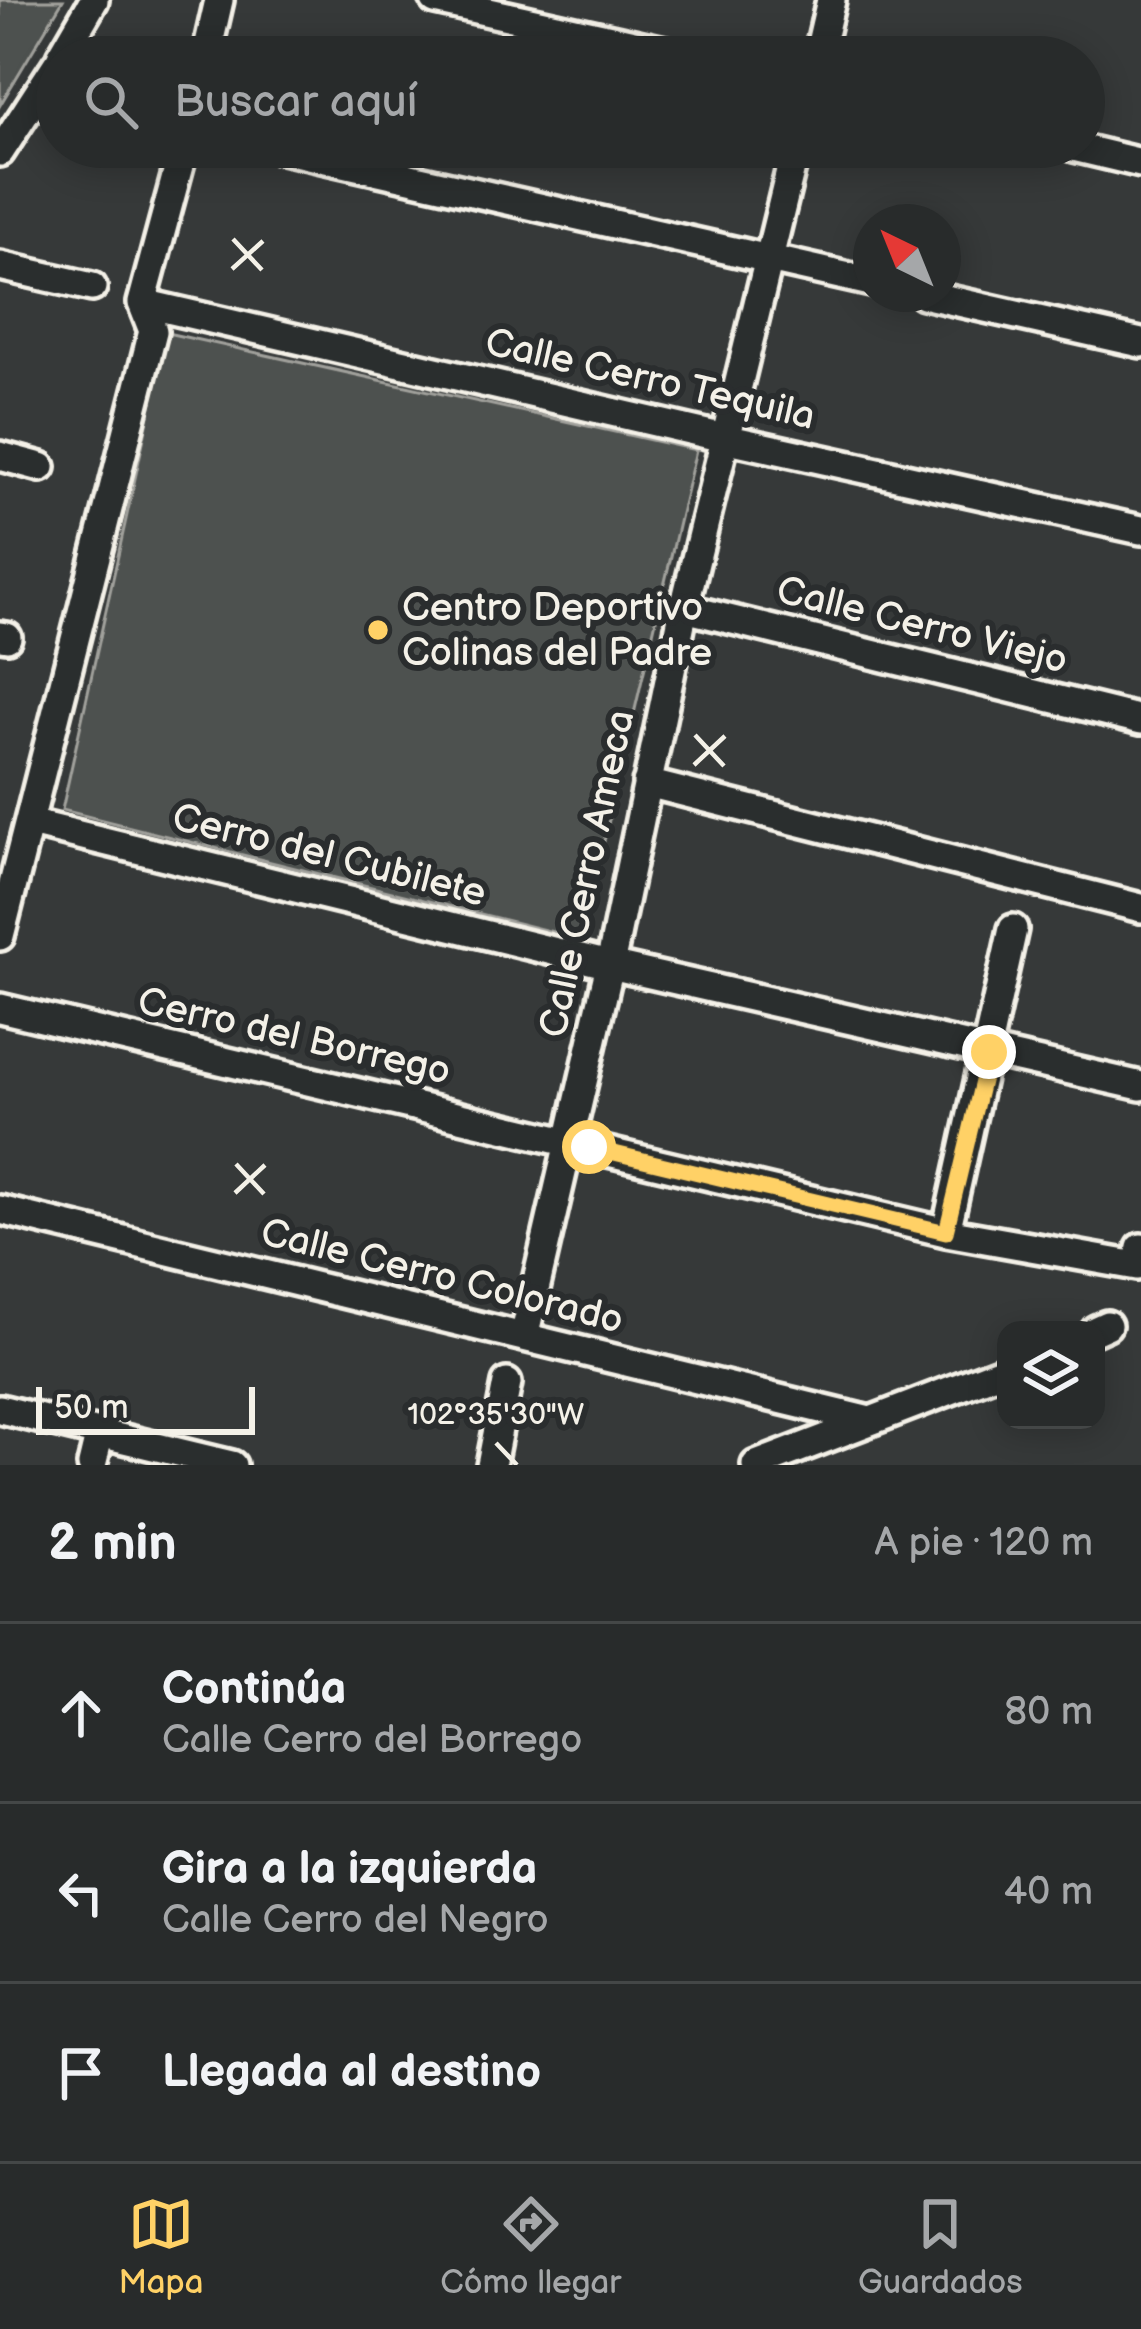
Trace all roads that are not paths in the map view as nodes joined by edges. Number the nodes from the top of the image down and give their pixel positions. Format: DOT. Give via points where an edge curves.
graph roads {
  1 [pos="94,0"];
  2 [pos="219,0"];
  3 [pos="435,0"];
  4 [pos="831,0"];
  5 [pos="73,36"];
  6 [pos="211,36"];
  7 [pos="597,36"];
  8 [pos="823,36"];
  9 [pos="36,111"];
  10 [pos="0,152"];
  11 [pos="1105,155"];
  12 [pos="1141,164"];
  13 [pos="178,168"];
  14 [pos="366,168"];
  15 [pos="791,168"];
  16 [pos="768,259"];
  17 [pos="0,266"];
  18 [pos="853,278"];
  19 [pos="92,287"];
  20 [pos="142,303"];
  21 [pos="961,303"];
  22 [pos="1141,343"];
  23 [pos="724,438"];
  24 [pos="0,457"];
  25 [pos="41,467"];
  26 [pos="1141,530"];
  27 [pos="684,608"];
  28 [pos="1141,720"];
  29 [pos="647,783"];
  30 [pos="30,823"];
  31 [pos="1141,908"];
  32 [pos="1013,929"];
  33 [pos="0,936"];
  34 [pos="610,965"];
  35 [pos="0,1008"];
  36 [pos="989,1052"];
  37 [pos="1141,1087"];
  38 [pos="570,1143"];
  39 [pos="0,1210"];
  40 [pos="946,1232"];
  41 [pos="1139,1257"];
  42 [pos="524,1336"];
  43 [pos="997,1373"];
  44 [pos="507,1383"];
  45 [pos="0,1409"];
  46 [pos="866,1420"];
  47 [pos="100,1432"];
  48 [pos="92,1465"];
  49 [pos="232,1465"];
  50 [pos="491,1465"];
  51 [pos="756,1465"];
  1 -- 5 [label="street"];
  2 -- 6 [label="street"];
  3 -- 7 [label="street"];
  4 -- 8 [label="street"];
  9 -- 10 [label="street"];
  11 -- 12 [label="street"];
  13 -- 20 [label="street"];
  14 -- 16 [label="street"];
  15 -- 16 [label="street, Calle Cerro Ameca"];
  16 -- 18 [label="street"];
  16 -- 23 [label="street, Calle Cerro Ameca"];
  17 -- 19 [label="street"];
  20 -- 23 [label="street, Calle Cerro Tequila"];
  20 -- 30 [label="street" via="153,331"];
  21 -- 22 [label="street"];
  23 -- 26 [label="street, Calle Cerro Tequila"];
  23 -- 27 [label="street, Calle Cerro Ameca"];
  24 -- 25 [label="street"];
  27 -- 28 [label="street, Calle Cerro Viejo"];
  27 -- 29 [label="street, Calle Cerro Ameca"];
  29 -- 31 [label="street"];
  29 -- 34 [label="street, Calle Cerro Ameca"];
  30 -- 33 [label="street"];
  30 -- 34 [label="street, Cerro del Cubilete"];
  32 -- 36 [label="street"];
  34 -- 36 [label="street, Cerro del Cubilete"];
  34 -- 38 [label="street, Calle Cerro Ameca"];
  35 -- 38 [label="street, Cerro del Borrego"];
  36 -- 37 [label="street, Cerro del Cubilete"];
  36 -- 40 [label="street"];
  38 -- 40 [label="street, Cerro del Borrego"];
  38 -- 42 [label="street, Calle Cerro Ameca"];
  39 -- 42 [label="street, Calle Cerro Colorado"];
  40 -- 41 [label="street, Cerro del Borrego"];
  42 -- 46 [label="street, Calle Cerro Colorado"];
  43 -- 46 [label="street"];
  44 -- 50 [label="street"];
  45 -- 47 [label="street"];
  46 -- 51 [label="street"];
  47 -- 48 [label="street"];
  47 -- 49 [label="street"];
}
